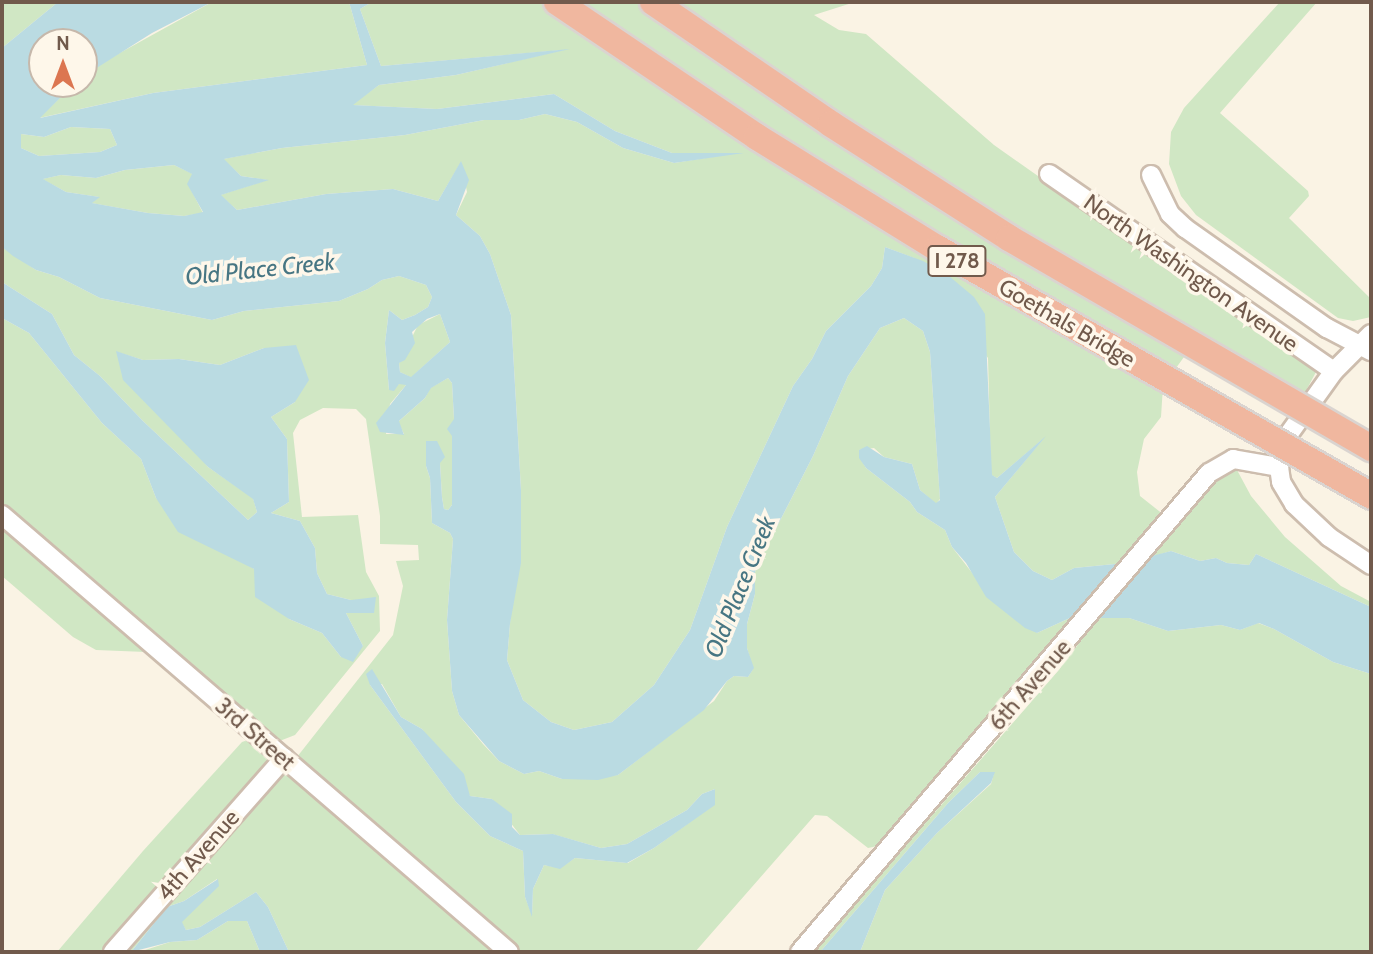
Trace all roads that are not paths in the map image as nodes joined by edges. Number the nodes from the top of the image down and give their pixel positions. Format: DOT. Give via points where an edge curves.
graph roads {
  1 [pos="557,2"];
  2 [pos="653,2"];
  3 [pos="1049,174"];
  4 [pos="1151,175"];
  5 [pos="1367,343"];
  6 [pos="1334,370"];
  7 [pos="1371,449"];
  8 [pos="1279,467"];
  9 [pos="1371,496"];
  10 [pos="2,515"];
  11 [pos="1371,565"];
  12 [pos="284,758"];
  13 [pos="113,952"];
  14 [pos="509,952"];
  15 [pos="800,952"];
  1 -- 9 [label="highway, Goethals Bridge / I 278, bridge" via="757,137 937,248"];
  2 -- 7 [label="highway, Goethals Bridge / I 278, bridge" via="1009,238"];
  3 -- 6 [label="street, North Washington Avenue"];
  4 -- 5 [label="street" via="1170,214 1185,228 1327,328"];
  5 -- 6 [label="street"];
  6 -- 8 [label="street" via="1284,442"];
  8 -- 11 [label="street" via="1281,482 1294,504 1329,537"];
  8 -- 15 [label="street, 6th Avenue" via="1233,459 1209,473"];
  10 -- 12 [label="street, 3rd Street"];
  12 -- 13 [label="street, 4th Avenue"];
  12 -- 14 [label="street, 3rd Street"];
}
